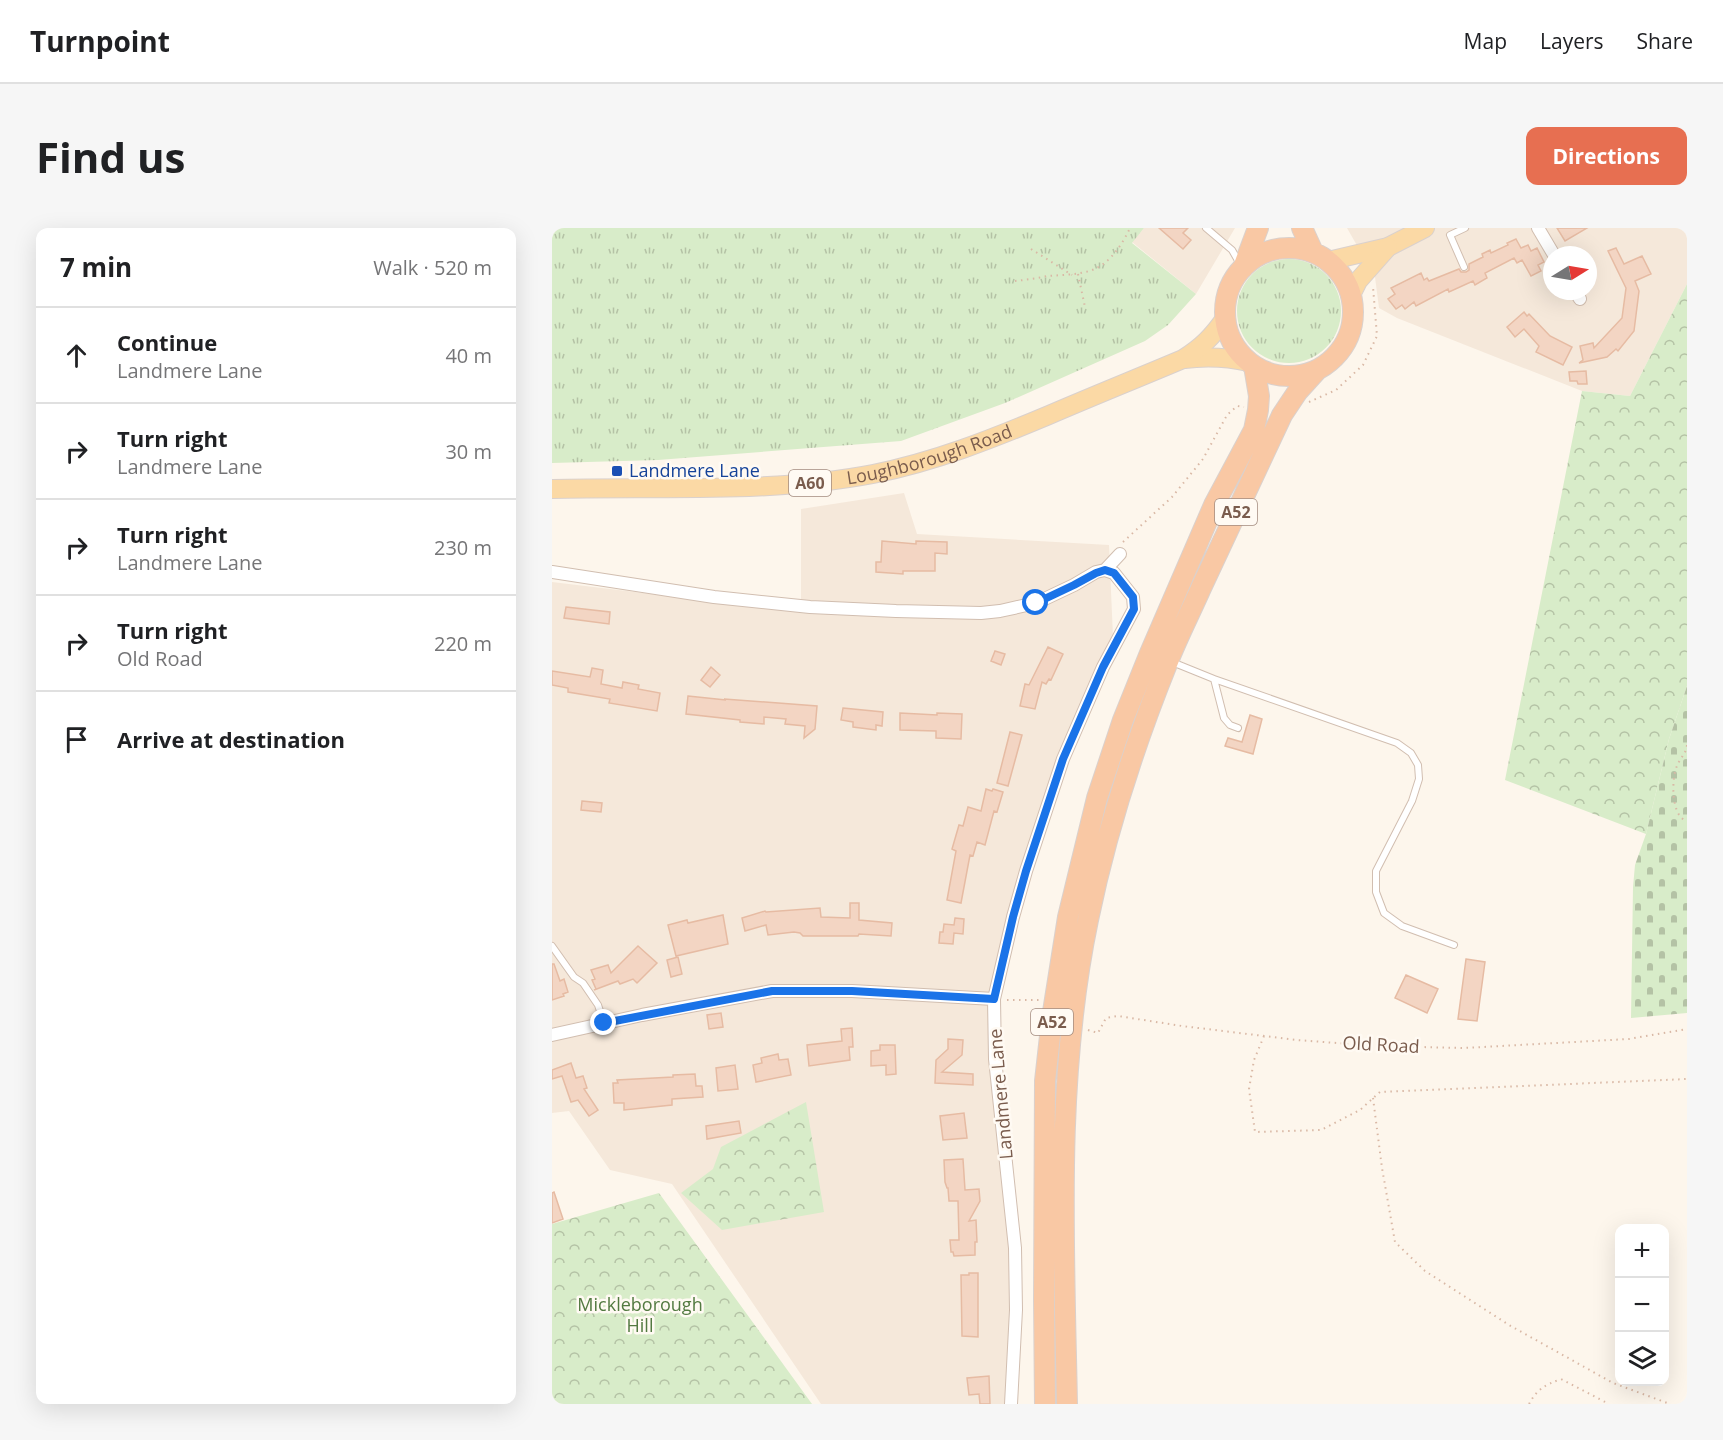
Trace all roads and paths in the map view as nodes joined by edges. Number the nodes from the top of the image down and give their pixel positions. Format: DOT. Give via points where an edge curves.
graph roads {
  1 [pos="1130,228"];
  2 [pos="1206,228"];
  3 [pos="1258,228"];
  4 [pos="1302,228"];
  5 [pos="1425,228"];
  6 [pos="1465,228"];
  7 [pos="1538,228"];
  8 [pos="1549,246"];
  9 [pos="1388,247"];
  10 [pos="1031,249"];
  11 [pos="1320,256"];
  12 [pos="1464,267"];
  13 [pos="1243,268"];
  14 [pos="1072,274"];
  15 [pos="1078,274"];
  16 [pos="1015,280"];
  17 [pos="1351,295"];
  18 [pos="1085,307"];
  19 [pos="1226,317"];
  20 [pos="1183,359"];
  21 [pos="1252,364"];
  22 [pos="1317,370"];
  23 [pos="552,489"];
  24 [pos="1120,555"];
  25 [pos="1105,570"];
  26 [pos="552,572"];
  27 [pos="1168,661"];
  28 [pos="1214,679"];
  29 [pos="1238,728"];
  30 [pos="1687,745"];
  31 [pos="1687,821"];
  32 [pos="1454,945"];
  33 [pos="552,946"];
  34 [pos="994,999"];
  35 [pos="1039,1001"];
  36 [pos="604,1023"];
  37 [pos="1687,1029"];
  38 [pos="1086,1030"];
  39 [pos="552,1035"];
  40 [pos="1264,1036"];
  41 [pos="1687,1079"];
  42 [pos="1373,1098"];
  43 [pos="1011,1404"];
  44 [pos="1045,1404"];
  45 [pos="1067,1404"];
  46 [pos="1529,1404"];
  47 [pos="1609,1404"];
  48 [pos="1670,1404"];
  1 -- 15 [label="path" via="1105,264"];
  2 -- 13 [label="lane" via="1232,250"];
  3 -- 13 [label="highway, A52"];
  4 -- 11 [label="highway, A52"];
  5 -- 9 [label="main road"];
  6 -- 12 [label="lane" via="1450,235"];
  7 -- 8 [label="street"];
  9 -- 11 [label="main road"];
  9 -- 17 [label="main road" via="1358,281"];
  10 -- 14 [label="path"];
  11 -- 13 [label="highway, A52" via="1298,248 1283,248 1254,258"];
  11 -- 17 [label="highway, A52" via="1338,270"];
  13 -- 19 [label="highway, A52" via="1229,291"];
  14 -- 15 [label="path"];
  14 -- 16 [label="path"];
  15 -- 18 [label="path"];
  17 -- 22 [label="highway, A52" via="1354,310 1348,339 1335,357"];
  19 -- 20 [label="main road, Loughborough Road / A60" via="1200,348"];
  19 -- 21 [label="highway, A52" via="1236,347"];
  20 -- 21 [label="main road, Loughborough Road / A60" via="1228,357"];
  20 -- 23 [label="main road, Loughborough Road / A60" via="996,437 874,474 773,486"];
  21 -- 22 [label="highway, A52" via="1285,376"];
  21 -- 44 [label="highway, A52" via="1259,396 1254,430 1214,505 1124,720 1097,798 1068,917 1045,1081"];
  22 -- 27 [label="highway, A52" via="1282,415"];
  24 -- 25 [label="street"];
  25 -- 26 [label="street" via="1036,603 993,612 810,607"];
  25 -- 34 [label="street, Landmere Lane" via="1114,573 1133,597 1134,609 1103,667 1063,759 1026,871"];
  27 -- 28 [label="lane"];
  27 -- 45 [label="highway, A52" via="1117,805 1090,910 1079,972 1065,1161"];
  28 -- 29 [label="lane" via="1224,718"];
  28 -- 32 [label="lane" via="1397,743 1411,753 1418,765 1419,779 1376,871 1376,892 1384,913 1402,926"];
  30 -- 31 [label="path" via="1676,766 1672,789 1678,814"];
  33 -- 36 [label="lane" via="598,1005"];
  34 -- 35 [label="path"];
  34 -- 36 [label="street" via="772,991"];
  34 -- 43 [label="street, Landmere Lane" via="996,1059 1015,1248"];
  36 -- 39 [label="street"];
  37 -- 40 [label="path, Old Road" via="1629,1039 1464,1048 1376,1046"];
  38 -- 40 [label="path, Old Road" via="1098,1033 1106,1018 1119,1016"];
  40 -- 42 [label="path" via="1254,1060 1249,1089 1255,1132 1321,1130 1360,1110"];
  41 -- 42 [label="path" via="1400,1090 1380,1092"];
  42 -- 48 [label="path" via="1395,1242 1425,1271 1509,1325 1613,1383"];
  46 -- 47 [label="path" via="1545,1385 1561,1379"];
}
